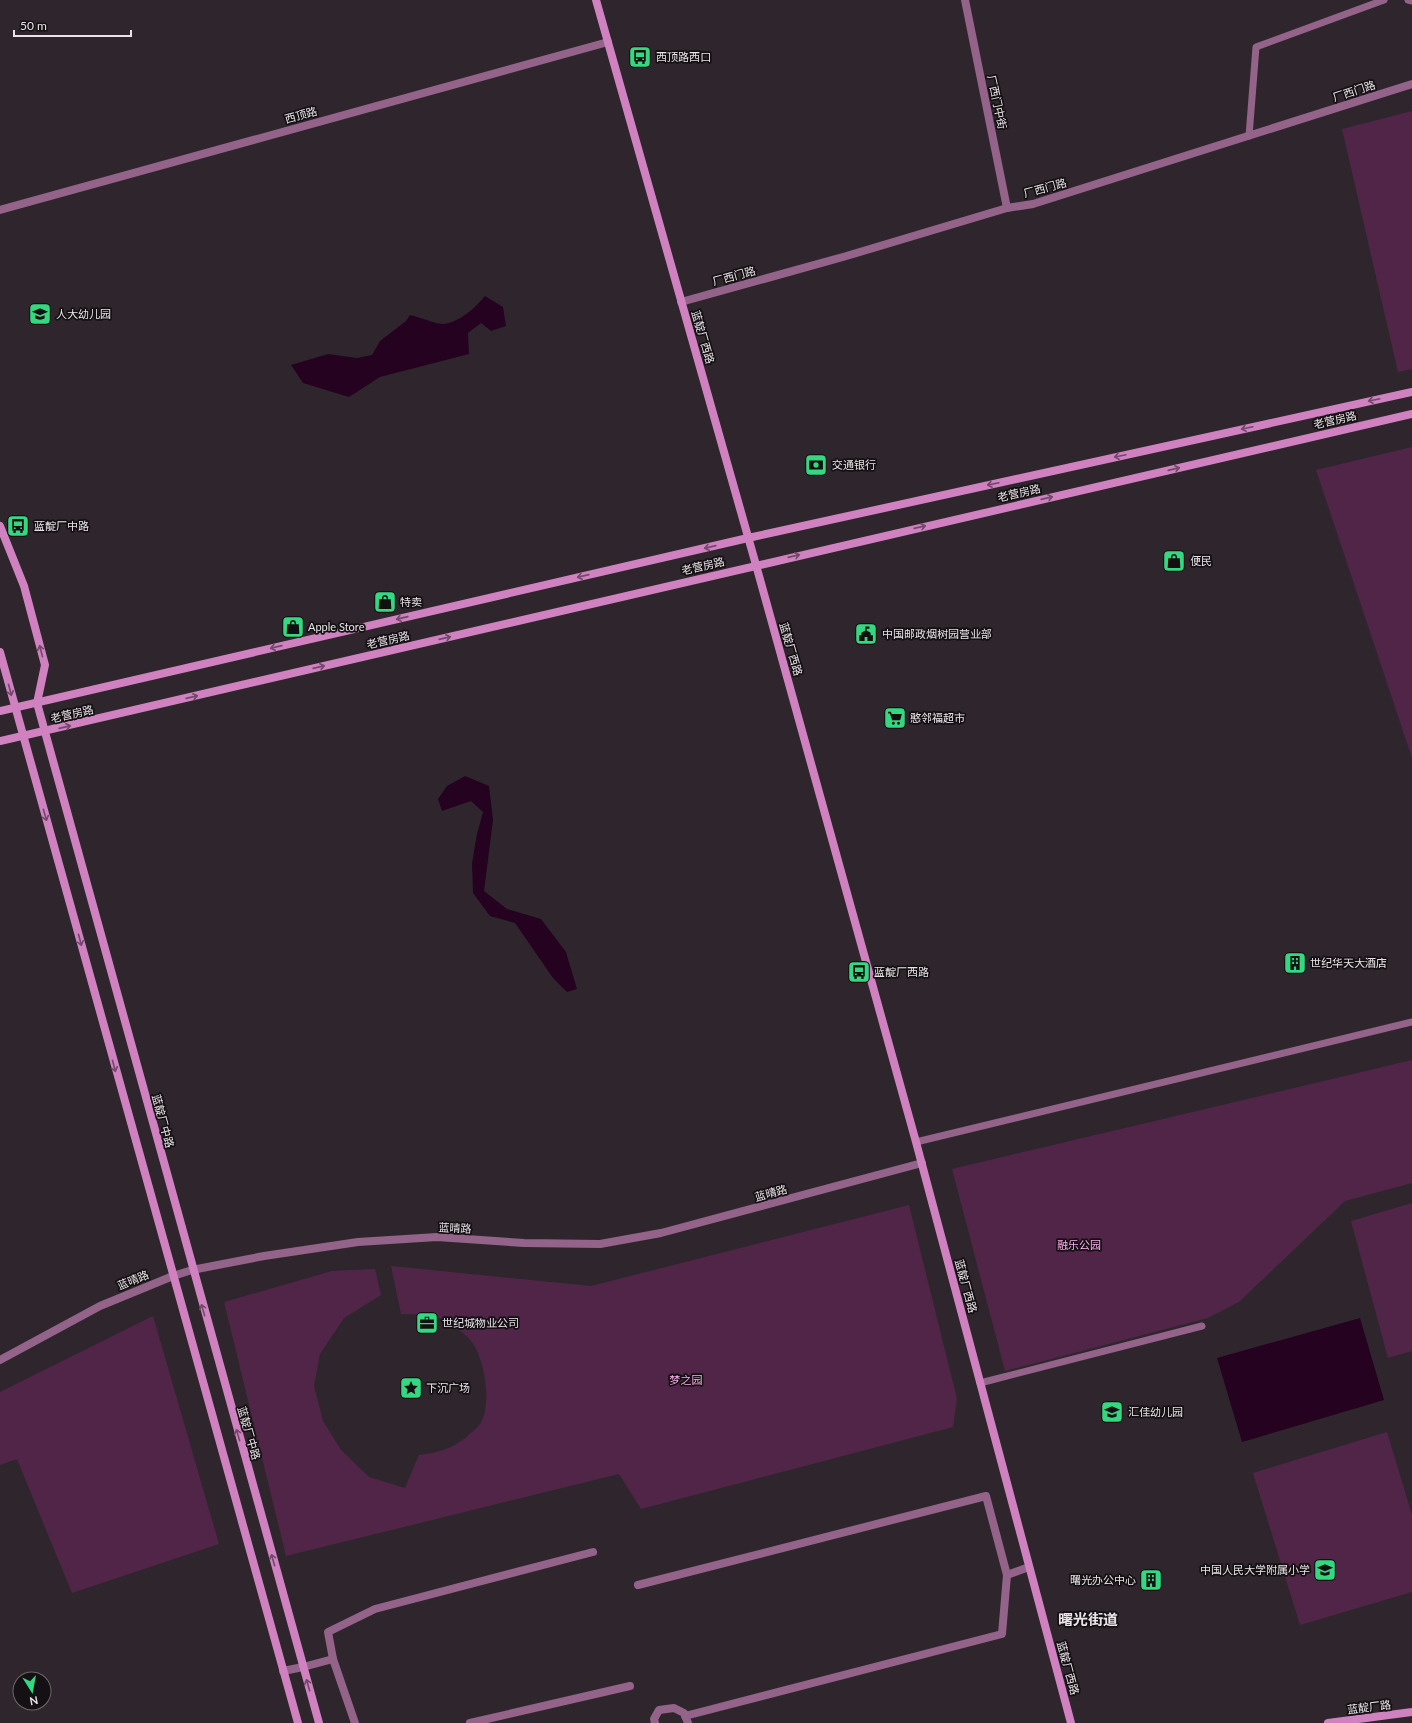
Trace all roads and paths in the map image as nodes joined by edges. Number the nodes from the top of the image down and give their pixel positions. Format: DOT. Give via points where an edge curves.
graph roads {
  1 [pos="596,0"];
  2 [pos="965,0"];
  3 [pos="1384,0"];
  4 [pos="1408,0"];
  5 [pos="1412,1"];
  6 [pos="608,42"];
  7 [pos="1412,84"];
  8 [pos="1249,136"];
  9 [pos="1007,208"];
  10 [pos="0,210"];
  11 [pos="681,302"];
  12 [pos="1412,392"];
  13 [pos="1412,414"];
  14 [pos="0,526"];
  15 [pos="748,538"];
  16 [pos="756,565"];
  17 [pos="0,652"];
  18 [pos="37,703"];
  19 [pos="15,708"];
  20 [pos="0,711"];
  21 [pos="44,732"];
  22 [pos="23,736"];
  23 [pos="0,742"];
  24 [pos="1412,1022"];
  25 [pos="916,1142"];
  26 [pos="922,1163"];
  27 [pos="192,1270"];
  28 [pos="173,1276"];
  29 [pos="1202,1326"];
  30 [pos="0,1360"];
  31 [pos="980,1383"];
  32 [pos="593,1552"];
  33 [pos="1029,1567"];
  34 [pos="1007,1575"];
  35 [pos="638,1585"];
  36 [pos="333,1659"];
  37 [pos="303,1667"];
  38 [pos="283,1671"];
  39 [pos="630,1686"];
  40 [pos="1412,1712"];
  41 [pos="687,1720"];
  42 [pos="298,1723"];
  43 [pos="319,1723"];
  44 [pos="355,1723"];
  45 [pos="470,1723"];
  46 [pos="655,1723"];
  47 [pos="1071,1723"];
  48 [pos="1328,1723"];
  1 -- 6 [label="street, 蓝靛厂西路"];
  2 -- 9 [label="street, 厂西门中街"];
  3 -- 8 [label="lane" via="1256,48"];
  4 -- 5 [label="lane"];
  6 -- 10 [label="street, 西顶路"];
  6 -- 11 [label="street, 蓝靛厂西路"];
  7 -- 8 [label="street, 厂西门路"];
  8 -- 9 [label="street, 厂西门路" via="1033,204"];
  9 -- 11 [label="street, 厂西门路"];
  11 -- 15 [label="street, 蓝靛厂西路"];
  12 -- 15 [label="street, 老营房路, one-way"];
  16 -- 13 [label="street, 老营房路, one-way"];
  18 -- 14 [label="street, 蓝靛厂中路, one-way" via="45,665 24,586"];
  15 -- 16 [label="street, 蓝靛厂西路"];
  15 -- 18 [label="street, 老营房路, one-way"];
  21 -- 16 [label="street, 老营房路, one-way"];
  16 -- 25 [label="street, 蓝靛厂西路"];
  17 -- 19 [label="street, one-way"];
  18 -- 19 [label="street, 老营房路"];
  18 -- 21 [label="street, 蓝靛厂中路"];
  19 -- 20 [label="street, 老营房路"];
  19 -- 22 [label="street"];
  21 -- 22 [label="street, 老营房路"];
  21 -- 27 [label="street, 蓝靛厂中路"];
  22 -- 23 [label="street, 老营房路"];
  22 -- 28 [label="street, one-way"];
  24 -- 25 [label="lane"];
  25 -- 26 [label="street, 蓝靛厂西路"];
  26 -- 27 [label="street, 蓝晴路" via="662,1233 600,1244 524,1243 437,1237 358,1242"];
  26 -- 31 [label="street, 蓝靛厂西路"];
  27 -- 28 [label="street, 蓝晴路"];
  37 -- 27 [label="street, 蓝靛厂中路, one-way"];
  28 -- 30 [label="street, 蓝晴路" via="100,1306"];
  28 -- 38 [label="street"];
  29 -- 31 [label="lane"];
  31 -- 33 [label="street, 蓝靛厂西路"];
  32 -- 36 [label="street" via="375,1609 328,1632"];
  33 -- 34 [label="street"];
  33 -- 47 [label="street, 蓝靛厂西路"];
  34 -- 35 [label="street" via="986,1496"];
  34 -- 41 [label="street" via="1002,1634"];
  36 -- 37 [label="street"];
  36 -- 44 [label="street"];
  37 -- 38 [label="street"];
  43 -- 37 [label="street, 蓝靛厂中路, one-way"];
  38 -- 42 [label="street"];
  39 -- 45 [label="street"];
  40 -- 48 [label="street, 蓝靛厂路"];
  41 -- 46 [label="street" via="684,1712 674,1708 659,1710 654,1719"];
}
